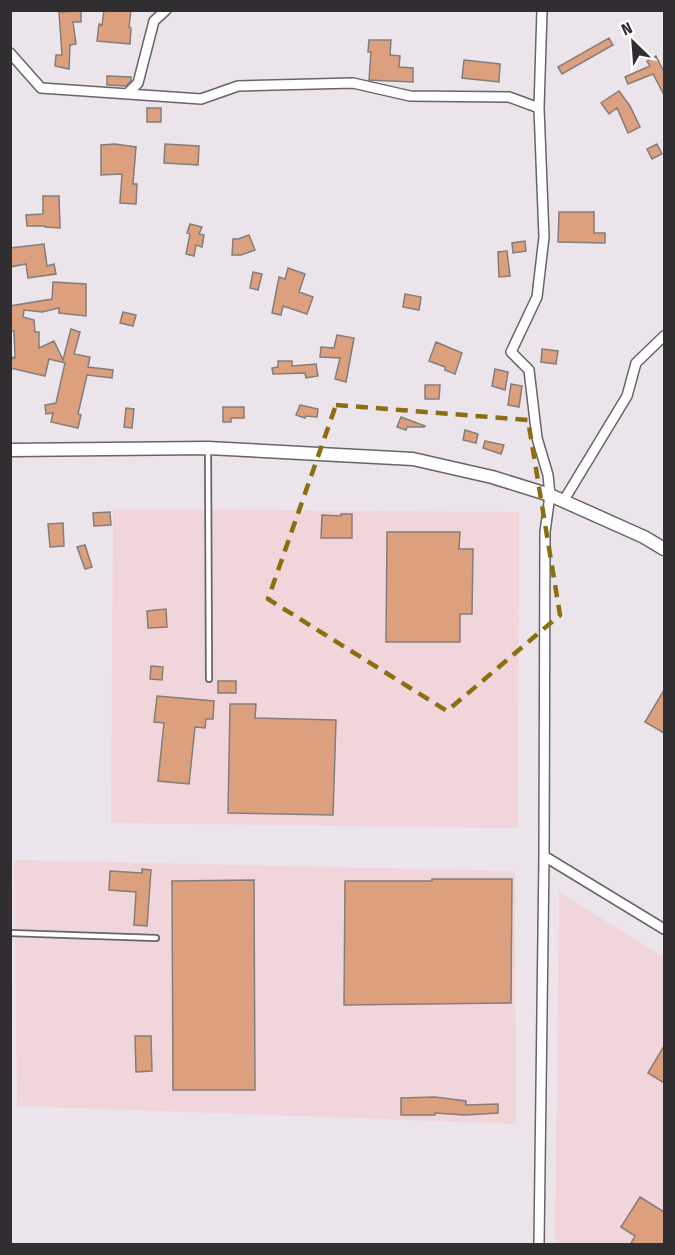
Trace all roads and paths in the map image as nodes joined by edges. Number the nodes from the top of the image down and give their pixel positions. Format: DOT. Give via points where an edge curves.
graph roads {
  1 [pos="166,10"];
  2 [pos="542,10"];
  3 [pos="10,53"];
  4 [pos="128,93"];
  5 [pos="539,108"];
  6 [pos="664,336"];
  7 [pos="208,448"];
  8 [pos="10,450"];
  9 [pos="550,495"];
  10 [pos="564,500"];
  11 [pos="664,549"];
  12 [pos="209,679"];
  13 [pos="544,856"];
  14 [pos="664,929"];
  15 [pos="10,933"];
  16 [pos="156,938"];
  17 [pos="539,1245"];
  1 -- 4 [label="street" via="154,21 138,83"];
  2 -- 5 [label="street"];
  3 -- 4 [label="street" via="40,88"];
  4 -- 5 [label="street" via="201,99 238,86 353,83 410,96 509,98"];
  5 -- 9 [label="street" via="544,237 537,297 511,351 529,370 537,438"];
  6 -- 10 [label="street" via="636,363 627,396"];
  7 -- 8 [label="street"];
  7 -- 9 [label="street" via="413,459"];
  7 -- 12 [label="lane"];
  9 -- 10 [label="street"];
  9 -- 13 [label="street" via="545,532"];
  10 -- 11 [label="street"];
  13 -- 14 [label="street"];
  13 -- 17 [label="street"];
  15 -- 16 [label="lane"];
}
